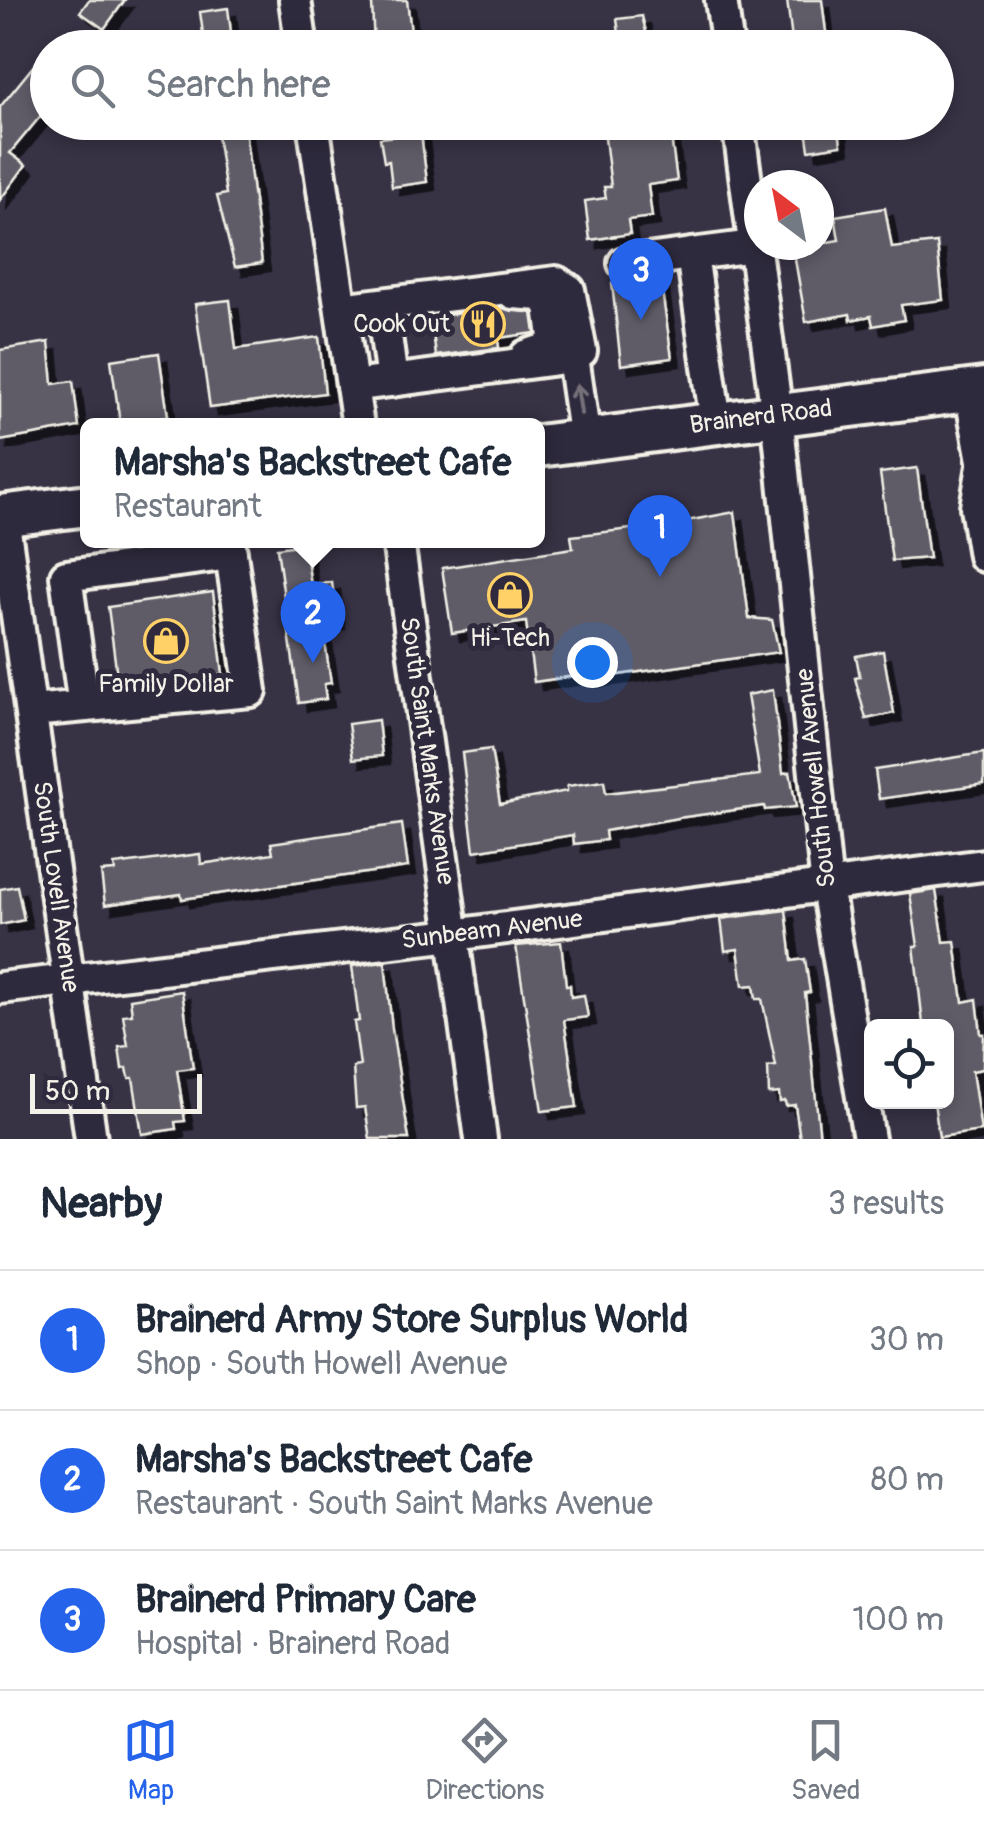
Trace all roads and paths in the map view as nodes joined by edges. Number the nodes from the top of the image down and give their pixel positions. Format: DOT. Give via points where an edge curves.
graph roads {
  1 [pos="295,0"];
  2 [pos="721,0"];
  3 [pos="299,30"];
  4 [pos="725,30"];
  5 [pos="316,140"];
  6 [pos="740,140"];
  7 [pos="744,170"];
  8 [pos="744,247"];
  9 [pos="692,254"];
  10 [pos="756,260"];
  11 [pos="624,263"];
  12 [pos="498,290"];
  13 [pos="382,305"];
  14 [pos="341,309"];
  15 [pos="573,357"];
  16 [pos="516,364"];
  17 [pos="392,380"];
  18 [pos="352,386"];
  19 [pos="977,389"];
  20 [pos="777,415"];
  21 [pos="357,418"];
  22 [pos="716,424"];
  23 [pos="585,440"];
  24 [pos="545,445"];
  25 [pos="984,466"];
  26 [pos="80,505"];
  27 [pos="2,516"];
  28 [pos="224,548"];
  29 [pos="230,548"];
  30 [pos="399,548"];
  31 [pos="984,556"];
  32 [pos="84,706"];
  33 [pos="31,711"];
  34 [pos="984,865"];
  35 [pos="827,887"];
  36 [pos="453,936"];
  37 [pos="70,978"];
  38 [pos="0,988"];
  39 [pos="91,1139"];
  40 [pos="481,1139"];
  41 [pos="870,1139"];
  1 -- 3 [label="street"];
  2 -- 4 [label="street"];
  5 -- 14 [label="street"];
  6 -- 7 [label="street, South Howell Avenue"];
  8 -- 9 [label="street"];
  9 -- 11 [label="street"];
  9 -- 22 [label="street"];
  10 -- 20 [label="street, South Howell Avenue"];
  12 -- 13 [label="street"];
  12 -- 15 [label="street" via="564,284 581,351"];
  12 -- 16 [label="street" via="541,296 550,305 555,346"];
  13 -- 14 [label="street"];
  13 -- 17 [label="street"];
  14 -- 18 [label="street"];
  15 -- 16 [label="street"];
  23 -- 15 [label="street, one-way"];
  16 -- 17 [label="street"];
  17 -- 18 [label="street"];
  18 -- 21 [label="street"];
  19 -- 20 [label="main road, Brainerd Road"];
  19 -- 25 [label="street"];
  20 -- 22 [label="main road, Brainerd Road"];
  20 -- 35 [label="street, South Howell Avenue"];
  22 -- 23 [label="main road, Brainerd Road"];
  23 -- 24 [label="main road, Brainerd Road"];
  25 -- 31 [label="street" via="976,507"];
  26 -- 27 [label="main road"];
  27 -- 33 [label="street, South Lovell Avenue"];
  28 -- 32 [label="street" via="66,576"];
  29 -- 32 [label="street" via="250,691"];
  30 -- 36 [label="street, South Saint Marks Avenue"];
  32 -- 33 [label="street"];
  33 -- 37 [label="street, South Lovell Avenue"];
  34 -- 35 [label="street, Sunbeam Avenue"];
  35 -- 36 [label="street, Sunbeam Avenue"];
  35 -- 41 [label="street, South Howell Avenue"];
  36 -- 37 [label="street, Sunbeam Avenue"];
  36 -- 40 [label="street, South Saint Marks Avenue"];
  37 -- 38 [label="street, Sunbeam Avenue"];
  37 -- 39 [label="street, South Lovell Avenue"];
}
